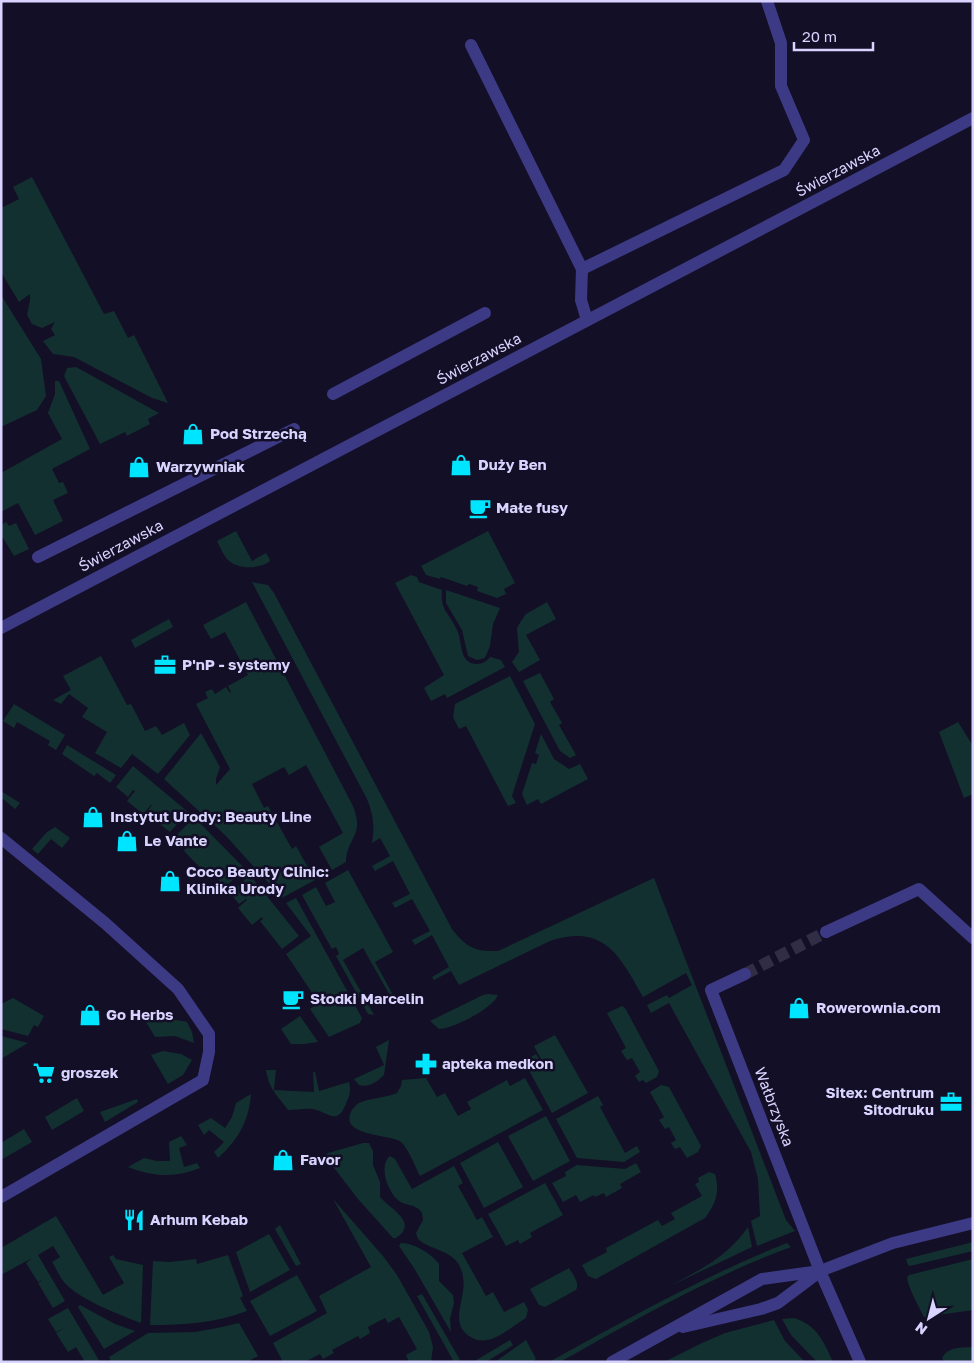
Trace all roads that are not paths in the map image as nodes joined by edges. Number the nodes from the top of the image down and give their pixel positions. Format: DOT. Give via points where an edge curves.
graph roads {
  1 [pos="767,1"];
  2 [pos="471,45"];
  3 [pos="973,118"];
  4 [pos="582,269"];
  5 [pos="485,313"];
  6 [pos="587,320"];
  7 [pos="333,394"];
  8 [pos="294,429"];
  9 [pos="38,557"];
  10 [pos="1,628"];
  11 [pos="1,838"];
  12 [pos="826,932"];
  13 [pos="973,938"];
  14 [pos="745,974"];
  15 [pos="1,1197"];
  16 [pos="973,1223"];
  17 [pos="820,1271"];
  18 [pos="669,1330"];
  19 [pos="612,1362"];
  20 [pos="860,1362"];
  1 -- 4 [label="street" via="781,43 781,86 804,140 784,170"];
  2 -- 4 [label="street"];
  3 -- 6 [label="street, Świerzawska"];
  4 -- 6 [label="street" via="581,300"];
  5 -- 7 [label="street"];
  6 -- 10 [label="street, Świerzawska"];
  8 -- 9 [label="street"];
  11 -- 15 [label="street" via="105,923 178,989 209,1034 203,1080"];
  12 -- 13 [label="street" via="919,888"];
  14 -- 17 [label="street, Wałbrzyska" via="711,990"];
  16 -- 17 [label="street" via="880,1248"];
  17 -- 18 [label="street" via="762,1279"];
  17 -- 18 [label="street" via="778,1303"];
  17 -- 20 [label="street, Wałbrzyska"];
  18 -- 19 [label="street"];
}
